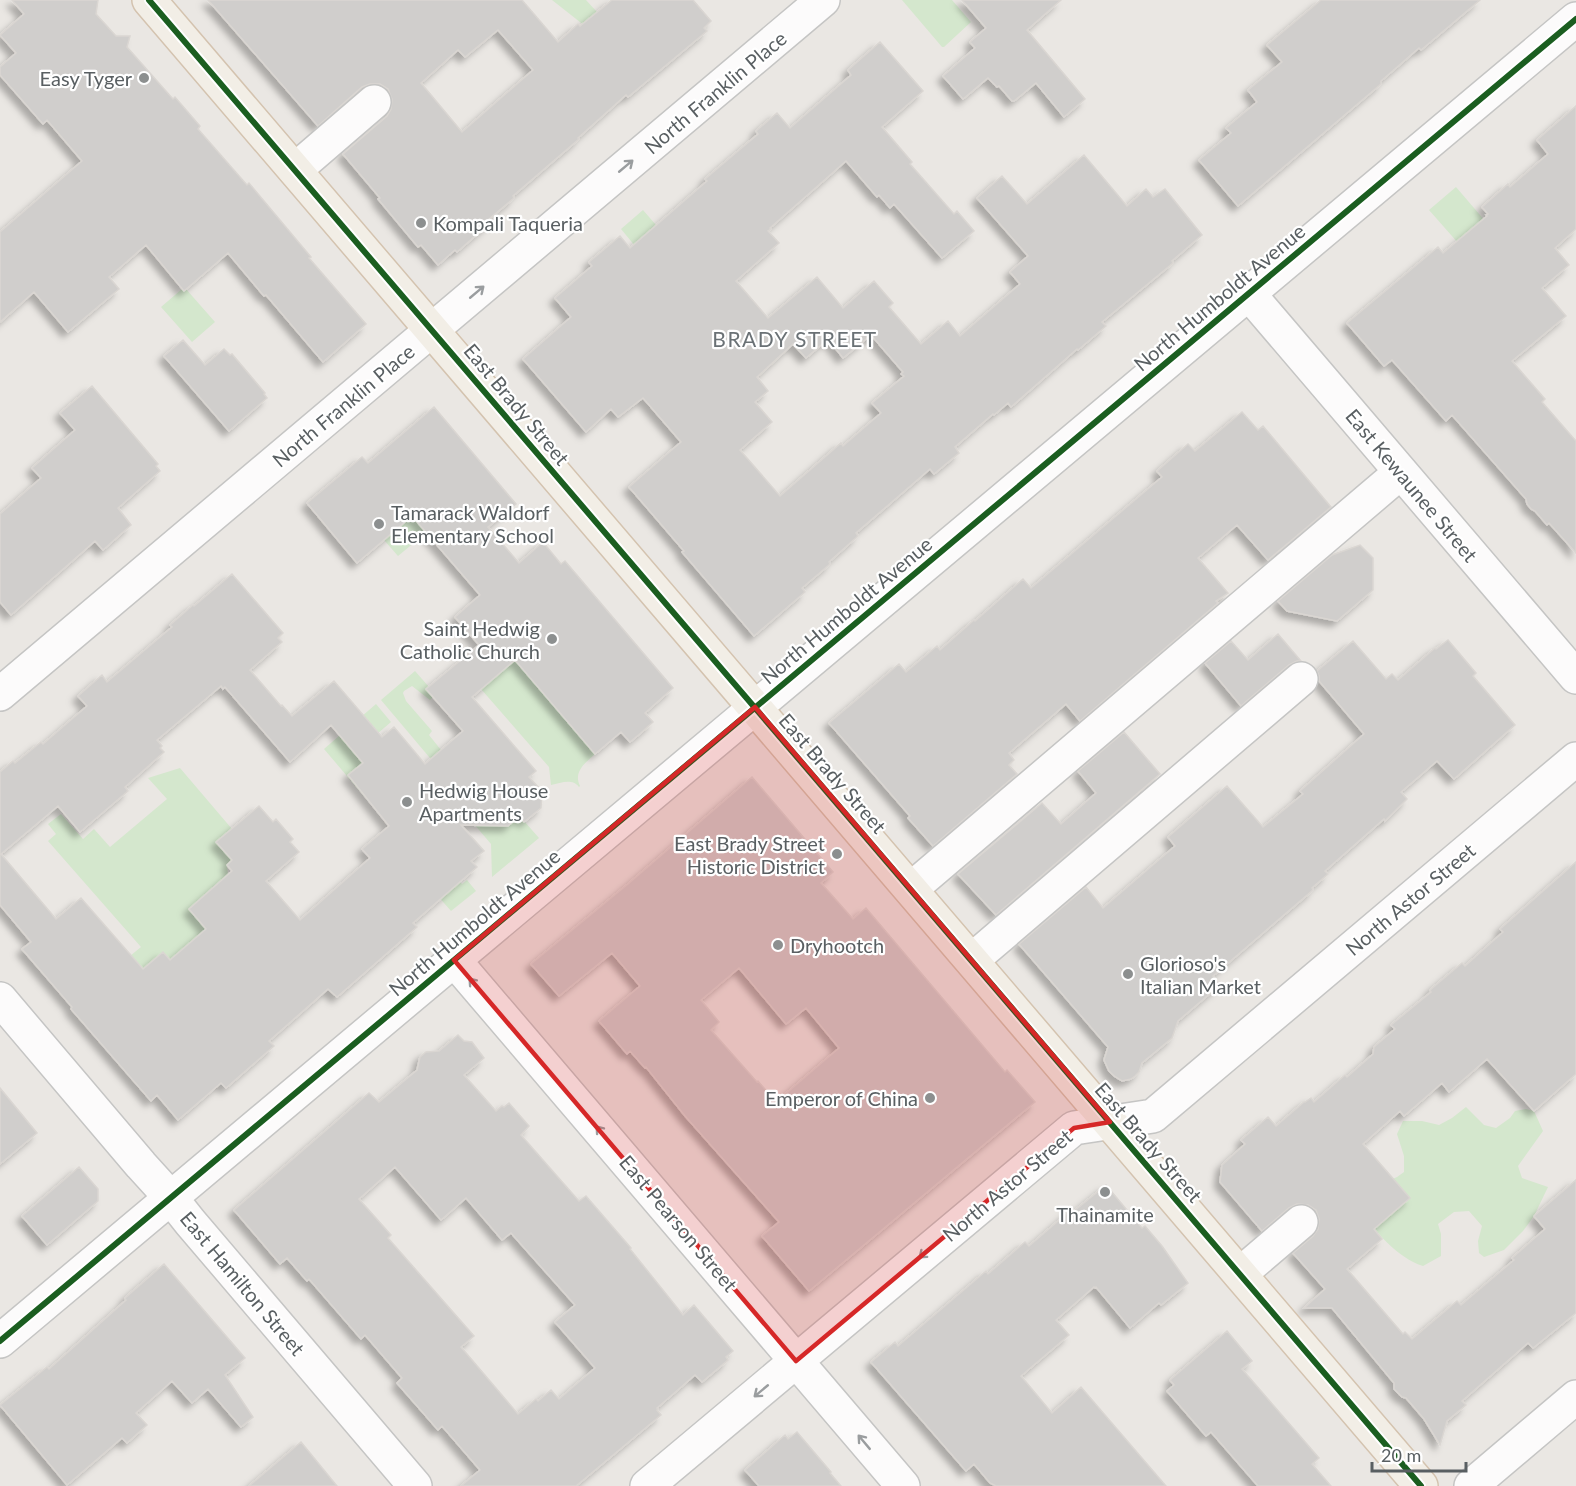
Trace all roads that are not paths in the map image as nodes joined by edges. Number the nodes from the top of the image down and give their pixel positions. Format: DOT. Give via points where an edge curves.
graph roads {
  1 [pos="149,0"];
  2 [pos="824,0"];
  3 [pos="1576,19"];
  4 [pos="374,102"];
  5 [pos="295,170"];
  6 [pos="1249,294"];
  7 [pos="432,330"];
  8 [pos="1401,472"];
  9 [pos="1576,677"];
  10 [pos="1301,679"];
  11 [pos="0,694"];
  12 [pos="755,707"];
  13 [pos="1576,759"];
  14 [pos="911,889"];
  15 [pos="454,960"];
  16 [pos="972,960"];
  17 [pos="0,999"];
  18 [pos="1110,1122"];
  19 [pos="171,1198"];
  20 [pos="1301,1222"];
  21 [pos="1296,1256"];
  22 [pos="1247,1282"];
  23 [pos="0,1341"];
  24 [pos="796,1361"];
  25 [pos="1576,1397"];
  26 [pos="415,1486"];
  27 [pos="648,1486"];
  28 [pos="903,1486"];
  29 [pos="1421,1486"];
  30 [pos="1471,1486"];
  1 -- 5 [label="main road, East Brady Street"];
  7 -- 2 [label="street, North Franklin Place, one-way"];
  3 -- 6 [label="street, North Humboldt Avenue"];
  4 -- 5 [label="street"];
  5 -- 7 [label="main road, East Brady Street"];
  6 -- 8 [label="street, East Kewaunee Street"];
  6 -- 12 [label="street, North Humboldt Avenue"];
  7 -- 11 [label="street, North Franklin Place"];
  7 -- 12 [label="main road, East Brady Street"];
  8 -- 9 [label="street, East Kewaunee Street"];
  8 -- 14 [label="street"];
  10 -- 16 [label="street"];
  12 -- 14 [label="main road, East Brady Street"];
  12 -- 15 [label="street, North Humboldt Avenue"];
  13 -- 18 [label="street, North Astor Street" via="1153,1116"];
  14 -- 16 [label="main road, East Brady Street"];
  15 -- 19 [label="street, North Humboldt Avenue"];
  24 -- 15 [label="street, East Pearson Street, one-way"];
  16 -- 18 [label="main road, East Brady Street"];
  17 -- 19 [label="street, East Hamilton Street"];
  18 -- 22 [label="main road, East Brady Street"];
  18 -- 24 [label="street, North Astor Street, one-way" via="1074,1128"];
  19 -- 23 [label="street, North Humboldt Avenue"];
  19 -- 26 [label="street, East Hamilton Street"];
  20 -- 22 [label="street"];
  21 -- 22 [label="street"];
  22 -- 29 [label="main road, East Brady Street"];
  24 -- 27 [label="street, North Astor Street, one-way"];
  28 -- 24 [label="street, East Pearson Street, one-way"];
  25 -- 30 [label="street"];
}
